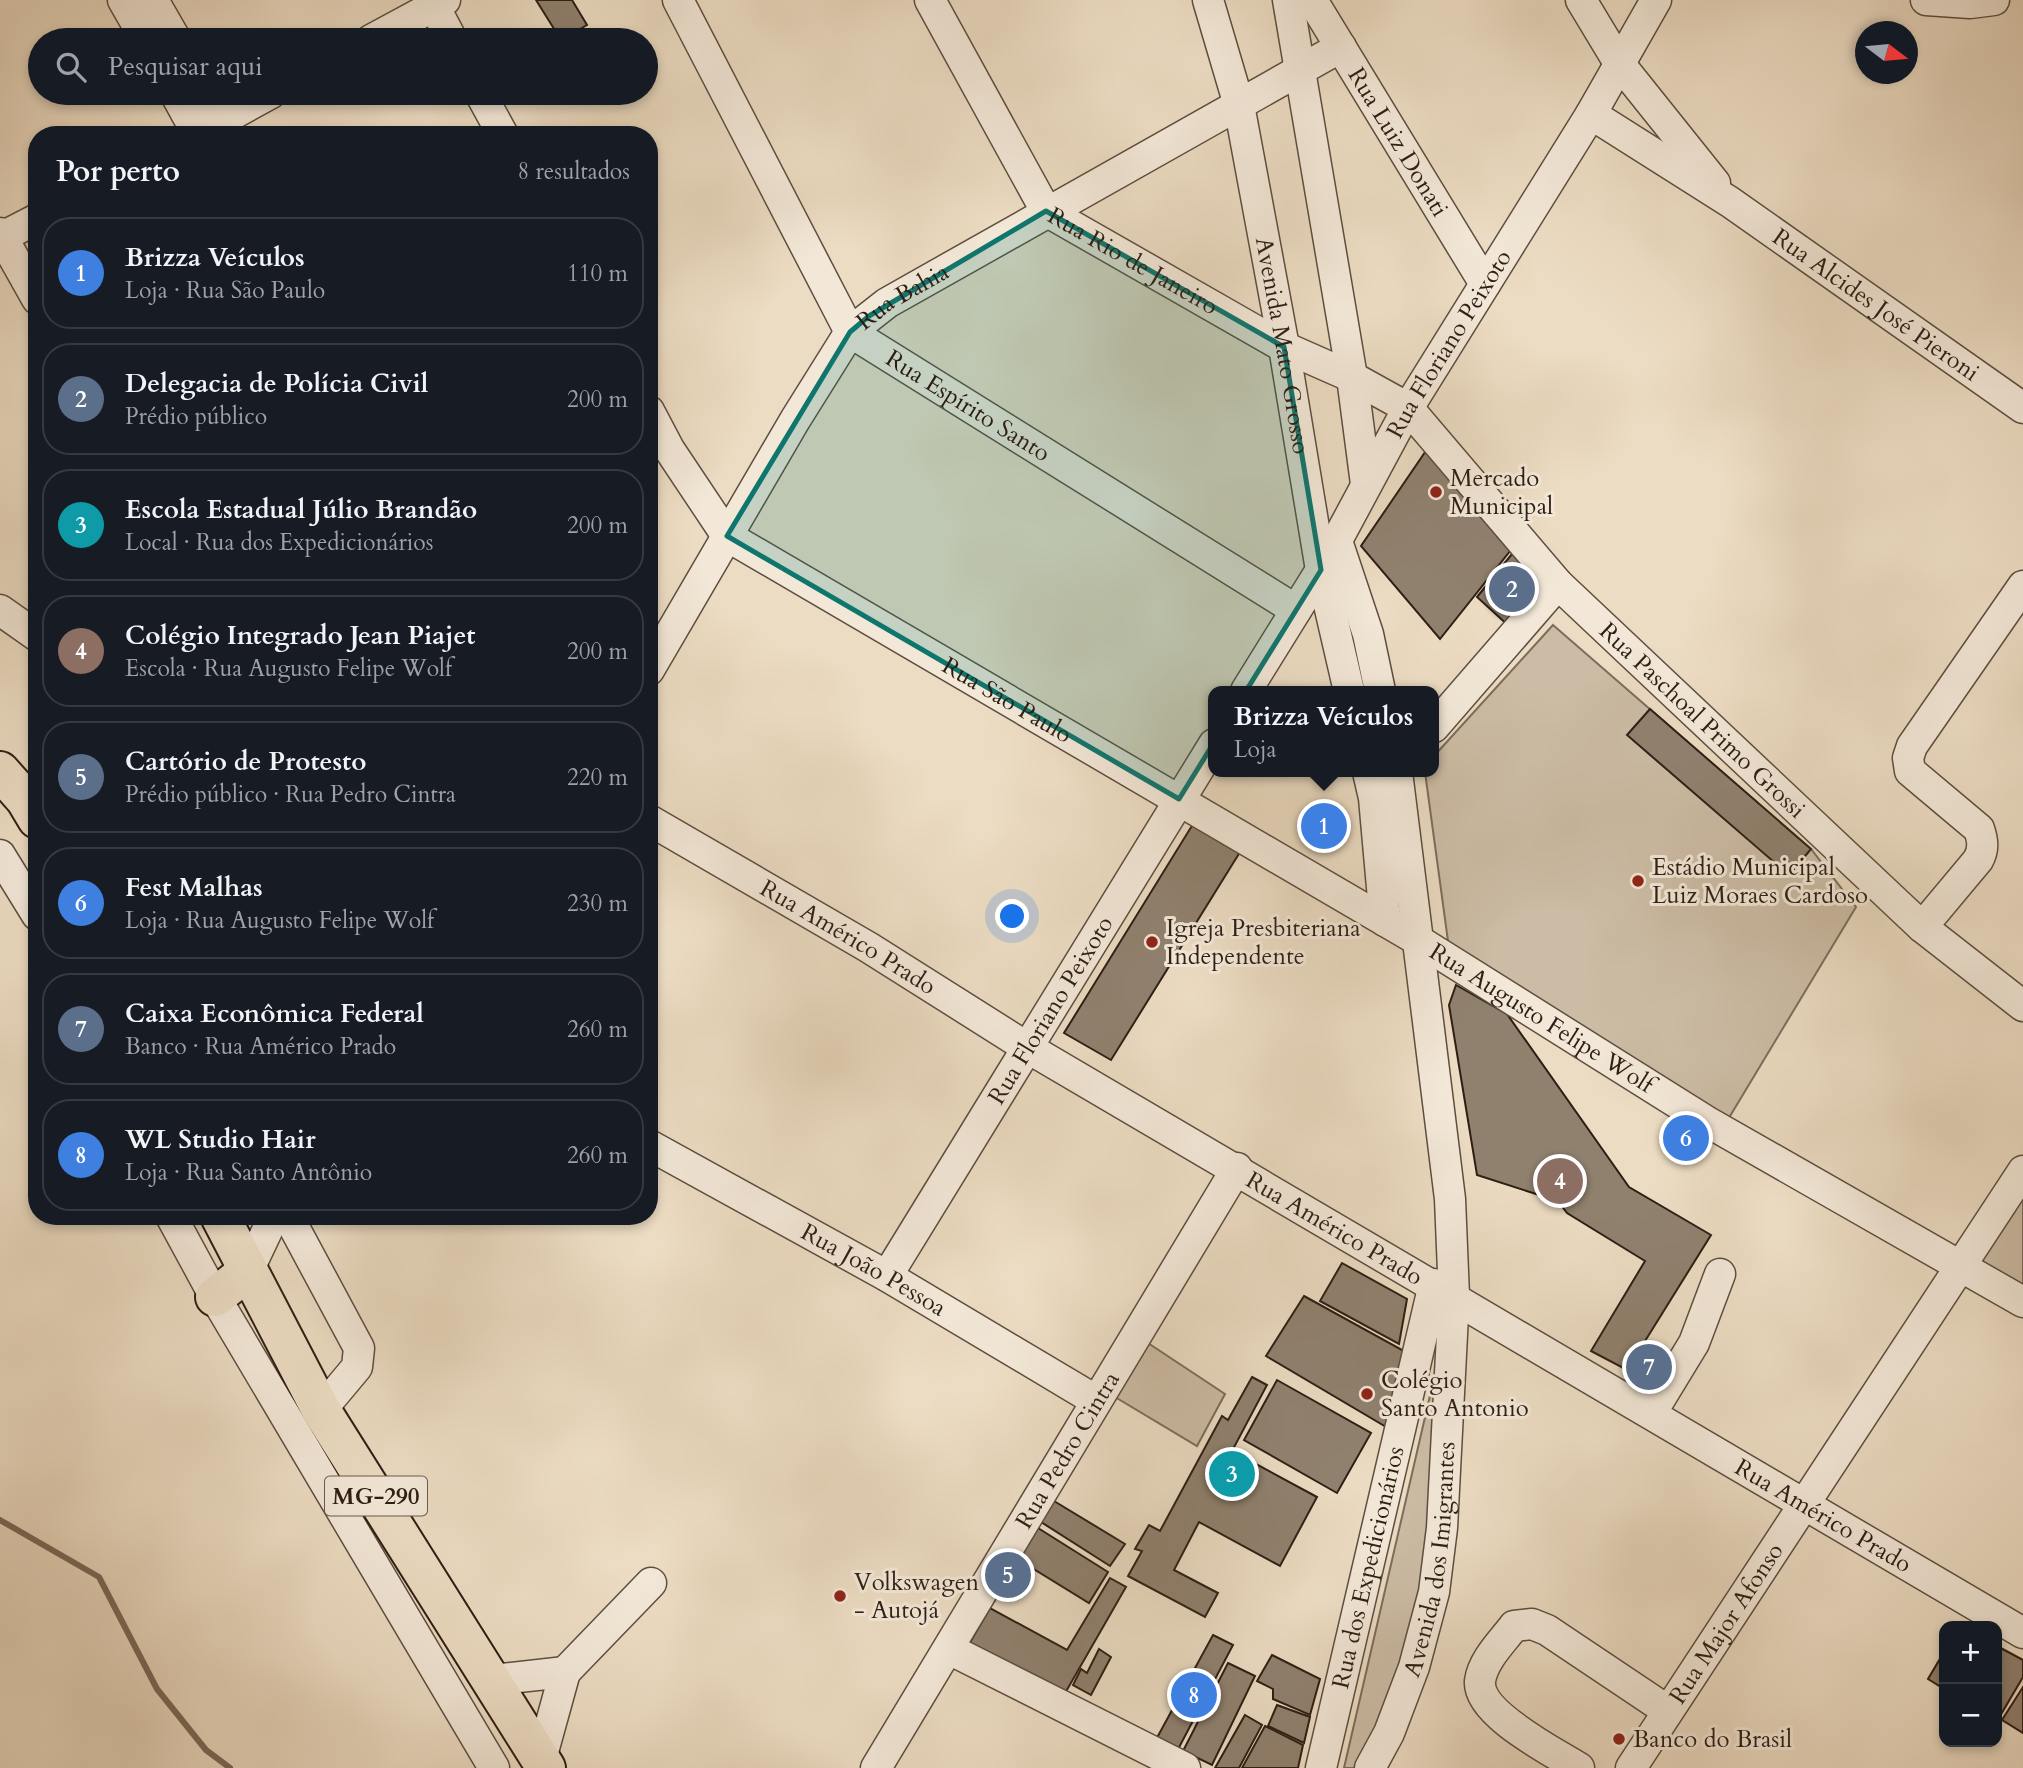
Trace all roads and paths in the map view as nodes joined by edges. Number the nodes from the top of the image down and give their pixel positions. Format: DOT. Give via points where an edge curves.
graph roads {
  1 [pos="123,0"];
  2 [pos="153,0"];
  3 [pos="678,0"];
  4 [pos="930,0"];
  5 [pos="1208,0"];
  6 [pos="1288,0"];
  7 [pos="1312,0"];
  8 [pos="1581,0"];
  9 [pos="1656,0"];
  10 [pos="1926,0"];
  11 [pos="1994,0"];
  12 [pos="437,2"];
  13 [pos="139,28"];
  14 [pos="169,28"];
  15 [pos="392,28"];
  16 [pos="448,28"];
  17 [pos="1341,47"];
  18 [pos="1619,63"];
  19 [pos="1299,72"];
  20 [pos="185,105"];
  21 [pos="207,105"];
  22 [pos="251,105"];
  23 [pos="487,105"];
  24 [pos="1238,105"];
  25 [pos="1591,114"];
  26 [pos="204,126"];
  27 [pos="208,126"];
  28 [pos="216,126"];
  29 [pos="498,126"];
  30 [pos="1730,202"];
  31 [pos="1046,211"];
  32 [pos="28,223"];
  33 [pos="1,236"];
  34 [pos="28,283"];
  35 [pos="1485,284"];
  36 [pos="850,332"];
  37 [pos="1284,346"];
  38 [pos="1352,377"];
  39 [pos="1408,408"];
  40 [pos="2023,408"];
  41 [pos="658,427"];
  42 [pos="1366,484"];
  43 [pos="727,536"];
  44 [pos="1337,541"];
  45 [pos="1321,570"];
  46 [pos="1558,584"];
  47 [pos="2023,586"];
  48 [pos="0,610"];
  49 [pos="1296,610"];
  50 [pos="28,630"];
  51 [pos="658,655"];
  52 [pos="1249,686"];
  53 [pos="1348,686"];
  54 [pos="1379,686"];
  55 [pos="1439,721"];
  56 [pos="1208,753"];
  57 [pos="0,771"];
  58 [pos="1387,777"];
  59 [pos="1398,777"];
  60 [pos="1371,785"];
  61 [pos="1179,799"];
  62 [pos="28,802"];
  63 [pos="658,825"];
  64 [pos="0,855"];
  65 [pos="28,900"];
  66 [pos="1385,921"];
  67 [pos="1922,927"];
  68 [pos="1416,939"];
  69 [pos="2023,1006"];
  70 [pos="1028,1048"];
  71 [pos="658,1150"];
  72 [pos="1237,1168"];
  73 [pos="2023,1171"];
  74 [pos="176,1225"];
  75 [pos="225,1225"];
  76 [pos="270,1225"];
  77 [pos="293,1225"];
  78 [pos="1959,1265"];
  79 [pos="248,1271"];
  80 [pos="1720,1274"];
  81 [pos="887,1276"];
  82 [pos="1444,1290"];
  83 [pos="215,1297"];
  84 [pos="2023,1302"];
  85 [pos="1095,1400"];
  86 [pos="321,1410"];
  87 [pos="1652,1412"];
  88 [pos="1802,1504"];
  89 [pos="651,1583"];
  90 [pos="2023,1633"];
  91 [pos="949,1649"];
  92 [pos="565,1672"];
  93 [pos="492,1680"];
  94 [pos="1668,1710"];
  95 [pos="543,1764"];
  96 [pos="494,1768"];
  97 [pos="876,1768"];
  98 [pos="1185,1768"];
  99 [pos="1321,1768"];
  100 [pos="1370,1768"];
  101 [pos="1579,1768"];
  102 [pos="1631,1768"];
  1 -- 13 [label="street"];
  2 -- 14 [label="street"];
  3 -- 36 [label="street"];
  4 -- 31 [label="street, Rua Rio de Janeiro"];
  5 -- 24 [label="street, Avenida Mato Grosso"];
  6 -- 19 [label="street"];
  7 -- 17 [label="street, Rua Luiz Donati"];
  8 -- 18 [label="street, Rua Alcides José Pieroni"];
  9 -- 18 [label="street, Rua Floriano Peixoto"];
  10 -- 11 [label="street"];
  12 -- 15 [label="street"];
  12 -- 16 [label="street"];
  17 -- 19 [label="street, Rua Bahia"];
  17 -- 35 [label="street, Rua Luiz Donati"];
  18 -- 25 [label="street, Rua Floriano Peixoto"];
  18 -- 30 [label="street, Rua Alcides José Pieroni"];
  19 -- 24 [label="street, Rua Bahia"];
  19 -- 38 [label="street"];
  20 -- 26 [label="street"];
  21 -- 27 [label="street"];
  22 -- 28 [label="street"];
  23 -- 29 [label="street"];
  24 -- 31 [label="street, Rua Bahia"];
  24 -- 37 [label="street, Avenida Mato Grosso"];
  25 -- 30 [label="street, Rua Alcides José Pieroni"];
  25 -- 35 [label="street, Rua Floriano Peixoto"];
  30 -- 40 [label="street, Rua Alcides José Pieroni"];
  31 -- 36 [label="street, Rua Bahia" via="887,303"];
  31 -- 37 [label="street, Rua Rio de Janeiro"];
  32 -- 33 [label="street"];
  33 -- 34 [label="street"];
  35 -- 39 [label="street, Rua Floriano Peixoto"];
  36 -- 43 [label="street, Rua Bahia"];
  36 -- 49 [label="street, Rua Espírito Santo"];
  37 -- 38 [label="street, Rua Rio de Janeiro"];
  37 -- 45 [label="street, Avenida Mato Grosso"];
  38 -- 39 [label="street, Rua Rio de Janeiro"];
  38 -- 42 [label="street"];
  39 -- 42 [label="street, Rua Floriano Peixoto"];
  39 -- 46 [label="street, Rua Paschoal Primo Grossi"];
  41 -- 43 [label="street, Rua São Paulo"];
  42 -- 44 [label="street, Rua Floriano Peixoto"];
  43 -- 51 [label="street, Rua Bahia"];
  43 -- 61 [label="street, Rua São Paulo"];
  44 -- 45 [label="street, Rua Floriano Peixoto"];
  44 -- 54 [label="street" via="1368,634"];
  45 -- 49 [label="street, Rua Floriano Peixoto"];
  45 -- 53 [label="street, Avenida Mato Grosso"];
  46 -- 55 [label="street"];
  46 -- 67 [label="street, Rua Paschoal Primo Grossi"];
  47 -- 67 [label="street" via="1908,758 1910,771 1979,829 1983,840 1978,860"];
  48 -- 50 [label="street"];
  49 -- 52 [label="street, Rua Floriano Peixoto"];
  56 -- 61 [label="street, Rua Floriano Peixoto"];
  57 -- 62 [label="highway"];
  58 -- 60 [label="street"];
  59 -- 68 [label="street"];
  60 -- 66 [label="street"];
  61 -- 66 [label="street, Rua São Paulo"];
  61 -- 70 [label="street, Rua Floriano Peixoto"];
  63 -- 70 [label="street, Rua Américo Prado" via="868,947"];
  64 -- 65 [label="street"];
  66 -- 68 [label="street, Rua São Paulo"];
  67 -- 69 [label="street, Rua Paschoal Primo Grossi"];
  68 -- 78 [label="street, Rua Augusto Felipe Wolf" via="1706,1121"];
  68 -- 82 [label="street" via="1450,1199"];
  70 -- 72 [label="street, Rua Américo Prado"];
  70 -- 81 [label="street, Rua Floriano Peixoto"];
  71 -- 81 [label="street, Rua João Pessoa"];
  72 -- 82 [label="street, Rua Américo Prado"];
  72 -- 85 [label="street, Rua Pedro Cintra"];
  73 -- 78 [label="street, Rua Major Afonso"];
  74 -- 83 [label="street"];
  75 -- 79 [label="highway, MG-290"];
  76 -- 79 [label="street"];
  77 -- 86 [label="street" via="359,1348 357,1367"];
  78 -- 84 [label="street, Rua Augusto Felipe Wolf"];
  78 -- 88 [label="street, Rua Major Afonso"];
  79 -- 83 [label="highway"];
  79 -- 86 [label="highway, MG-290"];
  80 -- 87 [label="street" via="1695,1343"];
  81 -- 85 [label="street, Rua João Pessoa"];
  82 -- 87 [label="street, Rua Américo Prado"];
  82 -- 99 [label="street, Rua dos Expedicionários"];
  82 -- 100 [label="street, Avenida dos Imigrantes" via="1451,1388 1434,1592 1390,1734"];
  83 -- 96 [label="street"];
  85 -- 91 [label="street, Rua Pedro Cintra"];
  86 -- 93 [label="highway, MG-290"];
  87 -- 88 [label="street, Rua Américo Prado"];
  88 -- 90 [label="street, Rua Américo Prado"];
  88 -- 94 [label="street, Rua Major Afonso"];
  89 -- 92 [label="street"];
  91 -- 97 [label="street, Rua Pedro Cintra"];
  91 -- 98 [label="street"];
  92 -- 93 [label="street"];
  92 -- 95 [label="street"];
  93 -- 95 [label="highway, MG-290"];
  94 -- 101 [label="street" via="1547,1630 1532,1624 1514,1626 1486,1663 1480,1682 1483,1698 1494,1713"];
  94 -- 102 [label="street, Rua Major Afonso"];
}
